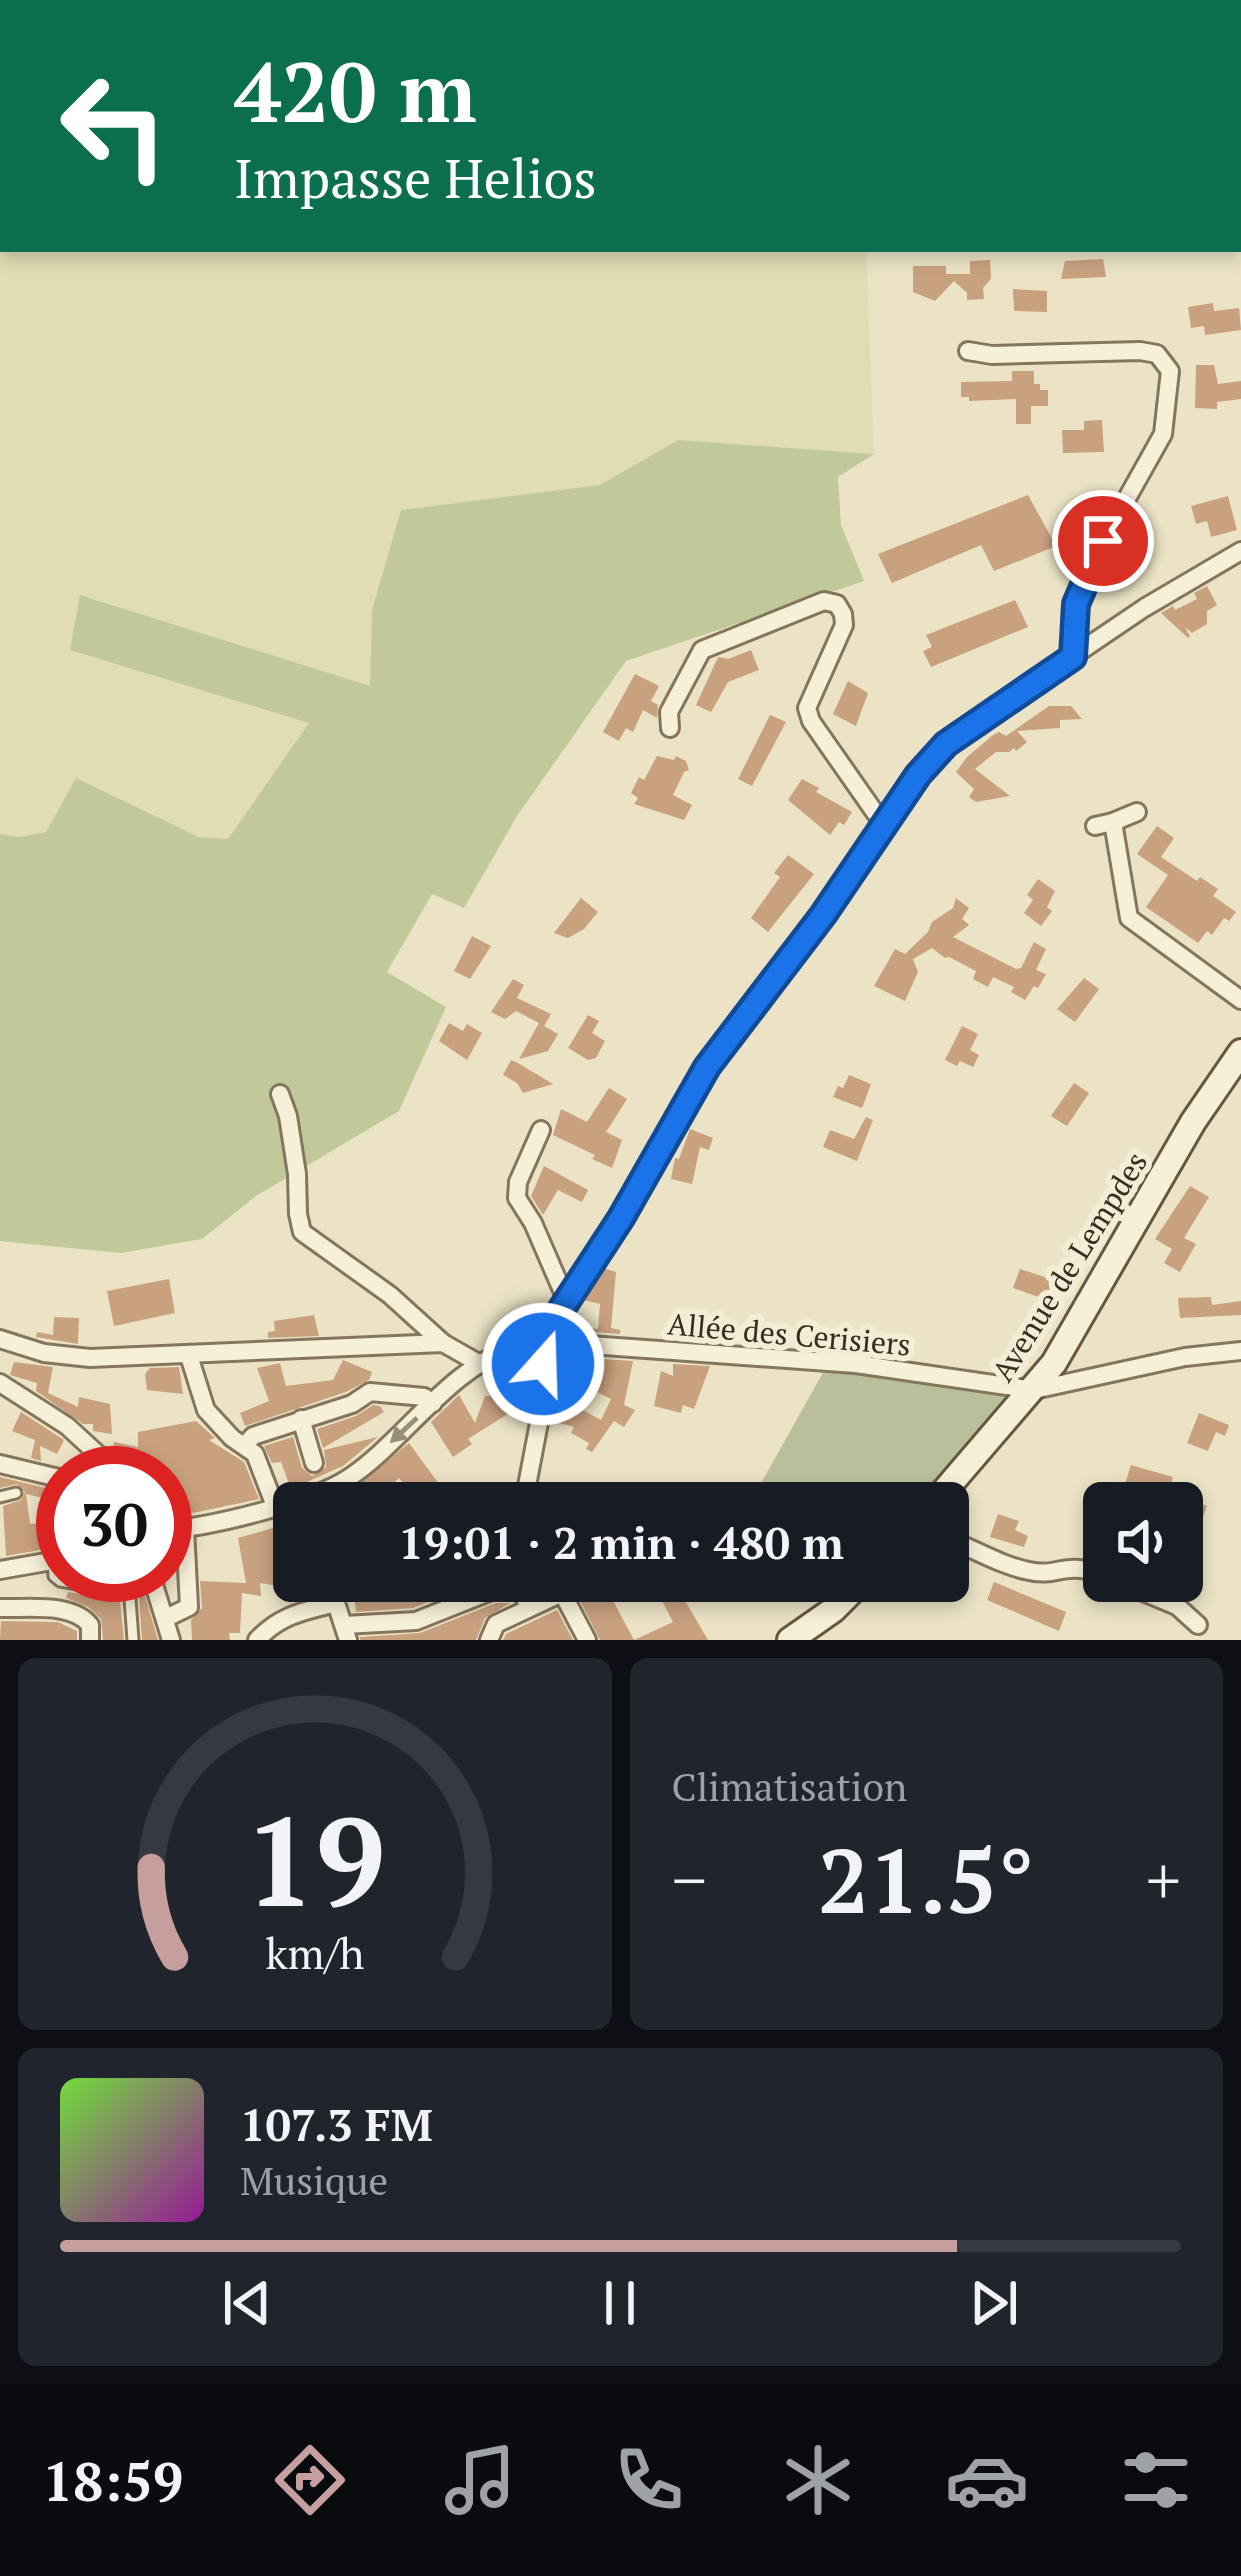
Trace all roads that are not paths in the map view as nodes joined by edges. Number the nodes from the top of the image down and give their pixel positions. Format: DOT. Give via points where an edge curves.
graph roads {
  1 [pos="968,351"];
  2 [pos="1241,551"];
  3 [pos="1073,657"];
  4 [pos="670,728"];
  5 [pos="1137,812"];
  6 [pos="883,824"];
  7 [pos="1241,1000"];
  8 [pos="1241,1052"];
  9 [pos="280,1094"];
  10 [pos="541,1130"];
  11 [pos="568,1304"];
  12 [pos="0,1340"];
  13 [pos="443,1343"];
  14 [pos="538,1345"];
  15 [pos="1241,1351"];
  16 [pos="189,1356"];
  17 [pos="1054,1363"];
  18 [pos="481,1364"];
  19 [pos="1084,1381"];
  20 [pos="0,1383"];
  21 [pos="1034,1390"];
  22 [pos="433,1403"];
  23 [pos="301,1419"];
  24 [pos="245,1445"];
  25 [pos="89,1446"];
  26 [pos="314,1463"];
  27 [pos="0,1464"];
  28 [pos="36,1473"];
  29 [pos="344,1482"];
  30 [pos="528,1482"];
  31 [pos="953,1482"];
  32 [pos="16,1493"];
  33 [pos="0,1497"];
  34 [pos="273,1499"];
  35 [pos="273,1506"];
  36 [pos="192,1526"];
  37 [pos="969,1548"];
  38 [pos="36,1563"];
  39 [pos="0,1570"];
  40 [pos="1083,1570"];
  41 [pos="130,1602"];
  42 [pos="160,1602"];
  43 [pos="188,1602"];
  44 [pos="535,1602"];
  45 [pos="567,1602"];
  46 [pos="841,1602"];
  47 [pos="1167,1602"];
  48 [pos="336,1603"];
  49 [pos="529,1606"];
  50 [pos="0,1608"];
  51 [pos="166,1618"];
  52 [pos="1198,1625"];
  53 [pos="346,1633"];
  54 [pos="90,1640"];
  55 [pos="133,1640"];
  56 [pos="171,1640"];
  57 [pos="257,1640"];
  58 [pos="489,1640"];
  59 [pos="587,1640"];
  60 [pos="790,1640"];
  1 -- 3 [label="street" via="1140,351 1157,354 1170,371 1163,434 1076,604"];
  2 -- 3 [label="street"];
  3 -- 6 [label="street" via="946,744"];
  4 -- 6 [label="street" via="669,712 702,650 824,601 836,604 844,625 807,708"];
  5 -- 7 [label="street" via="1104,824 1129,918"];
  6 -- 11 [label="street" via="707,1067"];
  8 -- 17 [label="street, Avenue de Lempdes"];
  9 -- 13 [label="street" via="302,1232"];
  10 -- 11 [label="street" via="517,1198"];
  11 -- 14 [label="street"];
  12 -- 16 [label="street" via="90,1358"];
  13 -- 16 [label="street"];
  13 -- 18 [label="street"];
  14 -- 18 [label="street"];
  14 -- 21 [label="street, Allée des Cerisiers" via="856,1364"];
  14 -- 30 [label="street" via="545,1386"];
  15 -- 19 [label="street, Allée des Cerisiers"];
  16 -- 24 [label="street" via="206,1410"];
  17 -- 19 [label="street"];
  17 -- 21 [label="street, Avenue de Lempdes"];
  18 -- 22 [label="street"];
  19 -- 21 [label="street, Allée des Cerisiers"];
  20 -- 25 [label="street"];
  21 -- 31 [label="street, Avenue de Lempdes"];
  22 -- 23 [label="street" via="370,1392"];
  22 -- 29 [label="street, one-way"];
  23 -- 24 [label="street"];
  23 -- 26 [label="street"];
  24 -- 34 [label="street"];
  27 -- 28 [label="street"];
  32 -- 33 [label="lane"];
  35 -- 36 [label="street"];
  37 -- 40 [label="street" via="1025,1571"];
  38 -- 39 [label="street"];
  41 -- 55 [label="lane"];
  42 -- 51 [label="street"];
  43 -- 51 [label="street"];
  44 -- 49 [label="street"];
  45 -- 59 [label="street"];
  46 -- 60 [label="street"];
  47 -- 52 [label="street"];
  48 -- 53 [label="street"];
  48 -- 57 [label="street" via="273,1622"];
  49 -- 53 [label="street" via="520,1591 494,1590 416,1621"];
  49 -- 58 [label="street" via="496,1624"];
  50 -- 54 [label="street" via="68,1611 84,1617"];
  51 -- 56 [label="street"];
}
